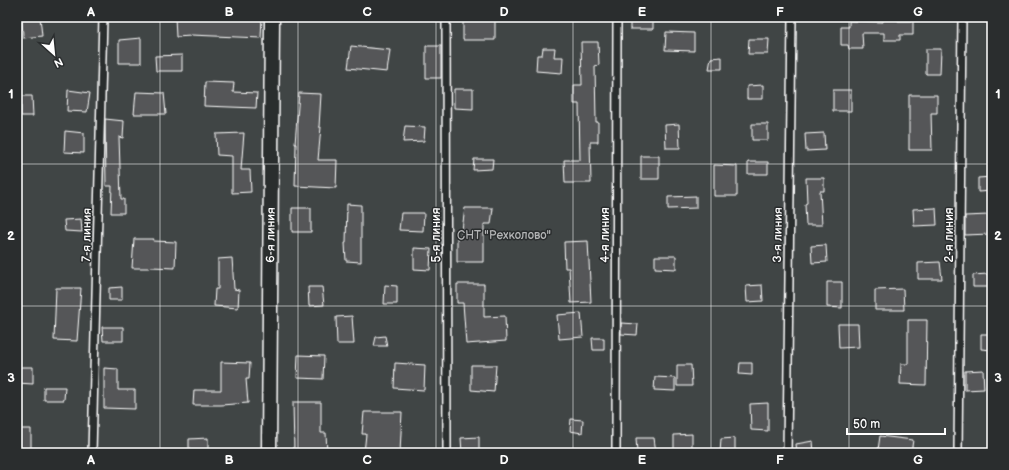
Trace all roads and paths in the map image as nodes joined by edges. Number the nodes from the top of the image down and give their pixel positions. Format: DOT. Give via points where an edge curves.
graph roads {
  1 [pos="103,17"];
  2 [pos="272,17"];
  3 [pos="446,17"];
  4 [pos="617,17"];
  5 [pos="792,17"];
  6 [pos="962,17"];
  7 [pos="92,453"];
  8 [pos="270,453"];
  9 [pos="447,453"];
  10 [pos="616,453"];
  11 [pos="787,453"];
  12 [pos="958,453"];
  1 -- 7 [label="lane, 7-я линия"];
  2 -- 8 [label="street, 6-я линия"];
  3 -- 9 [label="lane, 5-я линия"];
  4 -- 10 [label="lane, 4-я линия"];
  5 -- 11 [label="lane, 3-я линия"];
  6 -- 12 [label="lane, 2-я линия"];
}
